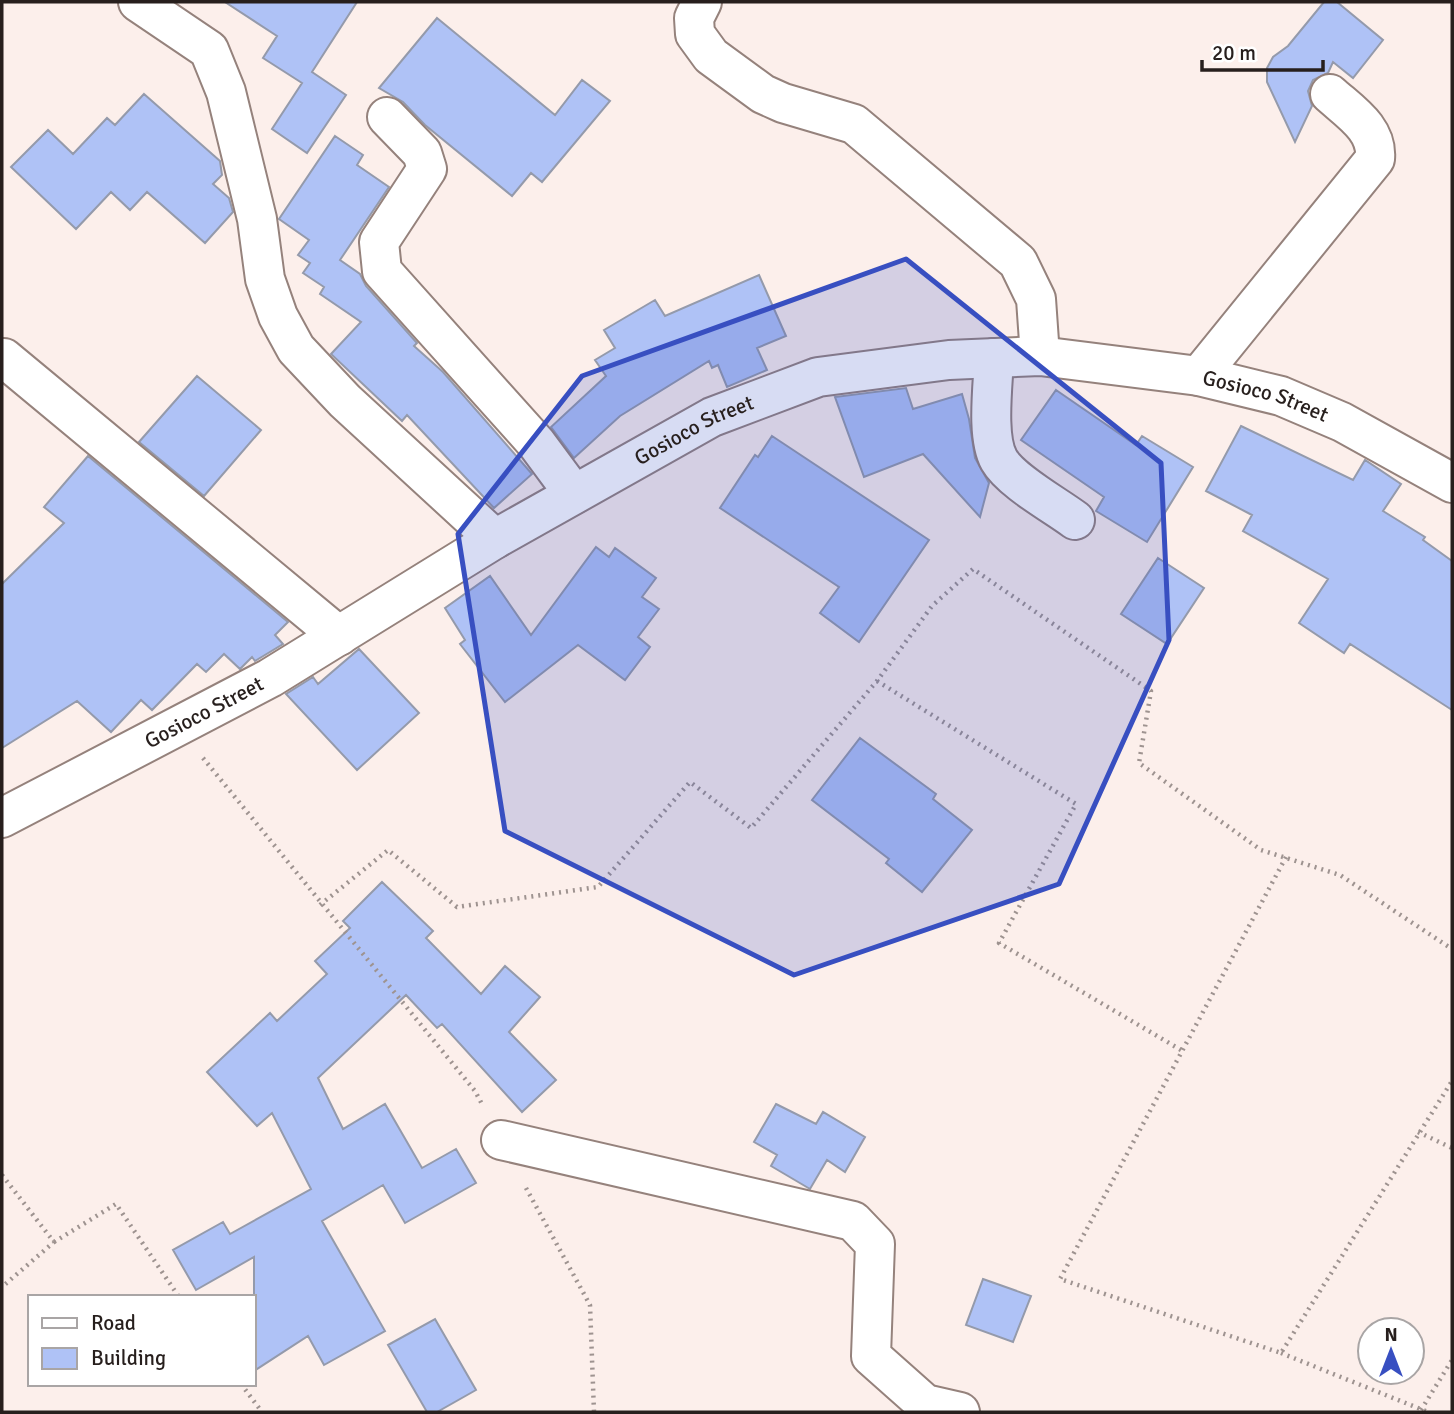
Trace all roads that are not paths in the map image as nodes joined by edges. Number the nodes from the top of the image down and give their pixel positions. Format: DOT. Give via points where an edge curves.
graph roads {
  1 [pos="138,2"];
  2 [pos="702,2"];
  3 [pos="1330,94"];
  4 [pos="387,117"];
  5 [pos="1040,356"];
  6 [pos="4,358"];
  7 [pos="993,358"];
  8 [pos="1199,376"];
  9 [pos="1452,483"];
  10 [pos="573,494"];
  11 [pos="1075,520"];
  12 [pos="495,539"];
  13 [pos="339,636"];
  14 [pos="2,818"];
  15 [pos="501,1140"];
  16 [pos="960,1412"];
  1 -- 12 [label="street" via="209,50 226,92 257,219 265,279 296,349 345,401"];
  2 -- 5 [label="street" via="694,18 695,34 711,56 763,94 854,124 1018,262 1036,299"];
  3 -- 8 [label="street" via="1365,125 1377,147 1375,159"];
  4 -- 10 [label="street" via="422,153 427,169 379,242 382,271 537,444"];
  5 -- 7 [label="street, Gosioco Street"];
  5 -- 8 [label="street, Gosioco Street"];
  6 -- 13 [label="street"];
  7 -- 10 [label="street, Gosioco Street" via="818,377 774,391 712,417"];
  7 -- 11 [label="street" via="993,437 999,460"];
  8 -- 9 [label="street, Gosioco Street" via="1281,396 1342,422"];
  10 -- 12 [label="street, Gosioco Street"];
  12 -- 13 [label="street, Gosioco Street"];
  13 -- 14 [label="street, Gosioco Street"];
  15 -- 16 [label="street" via="853,1221 875,1244 872,1356 925,1404"];
}
